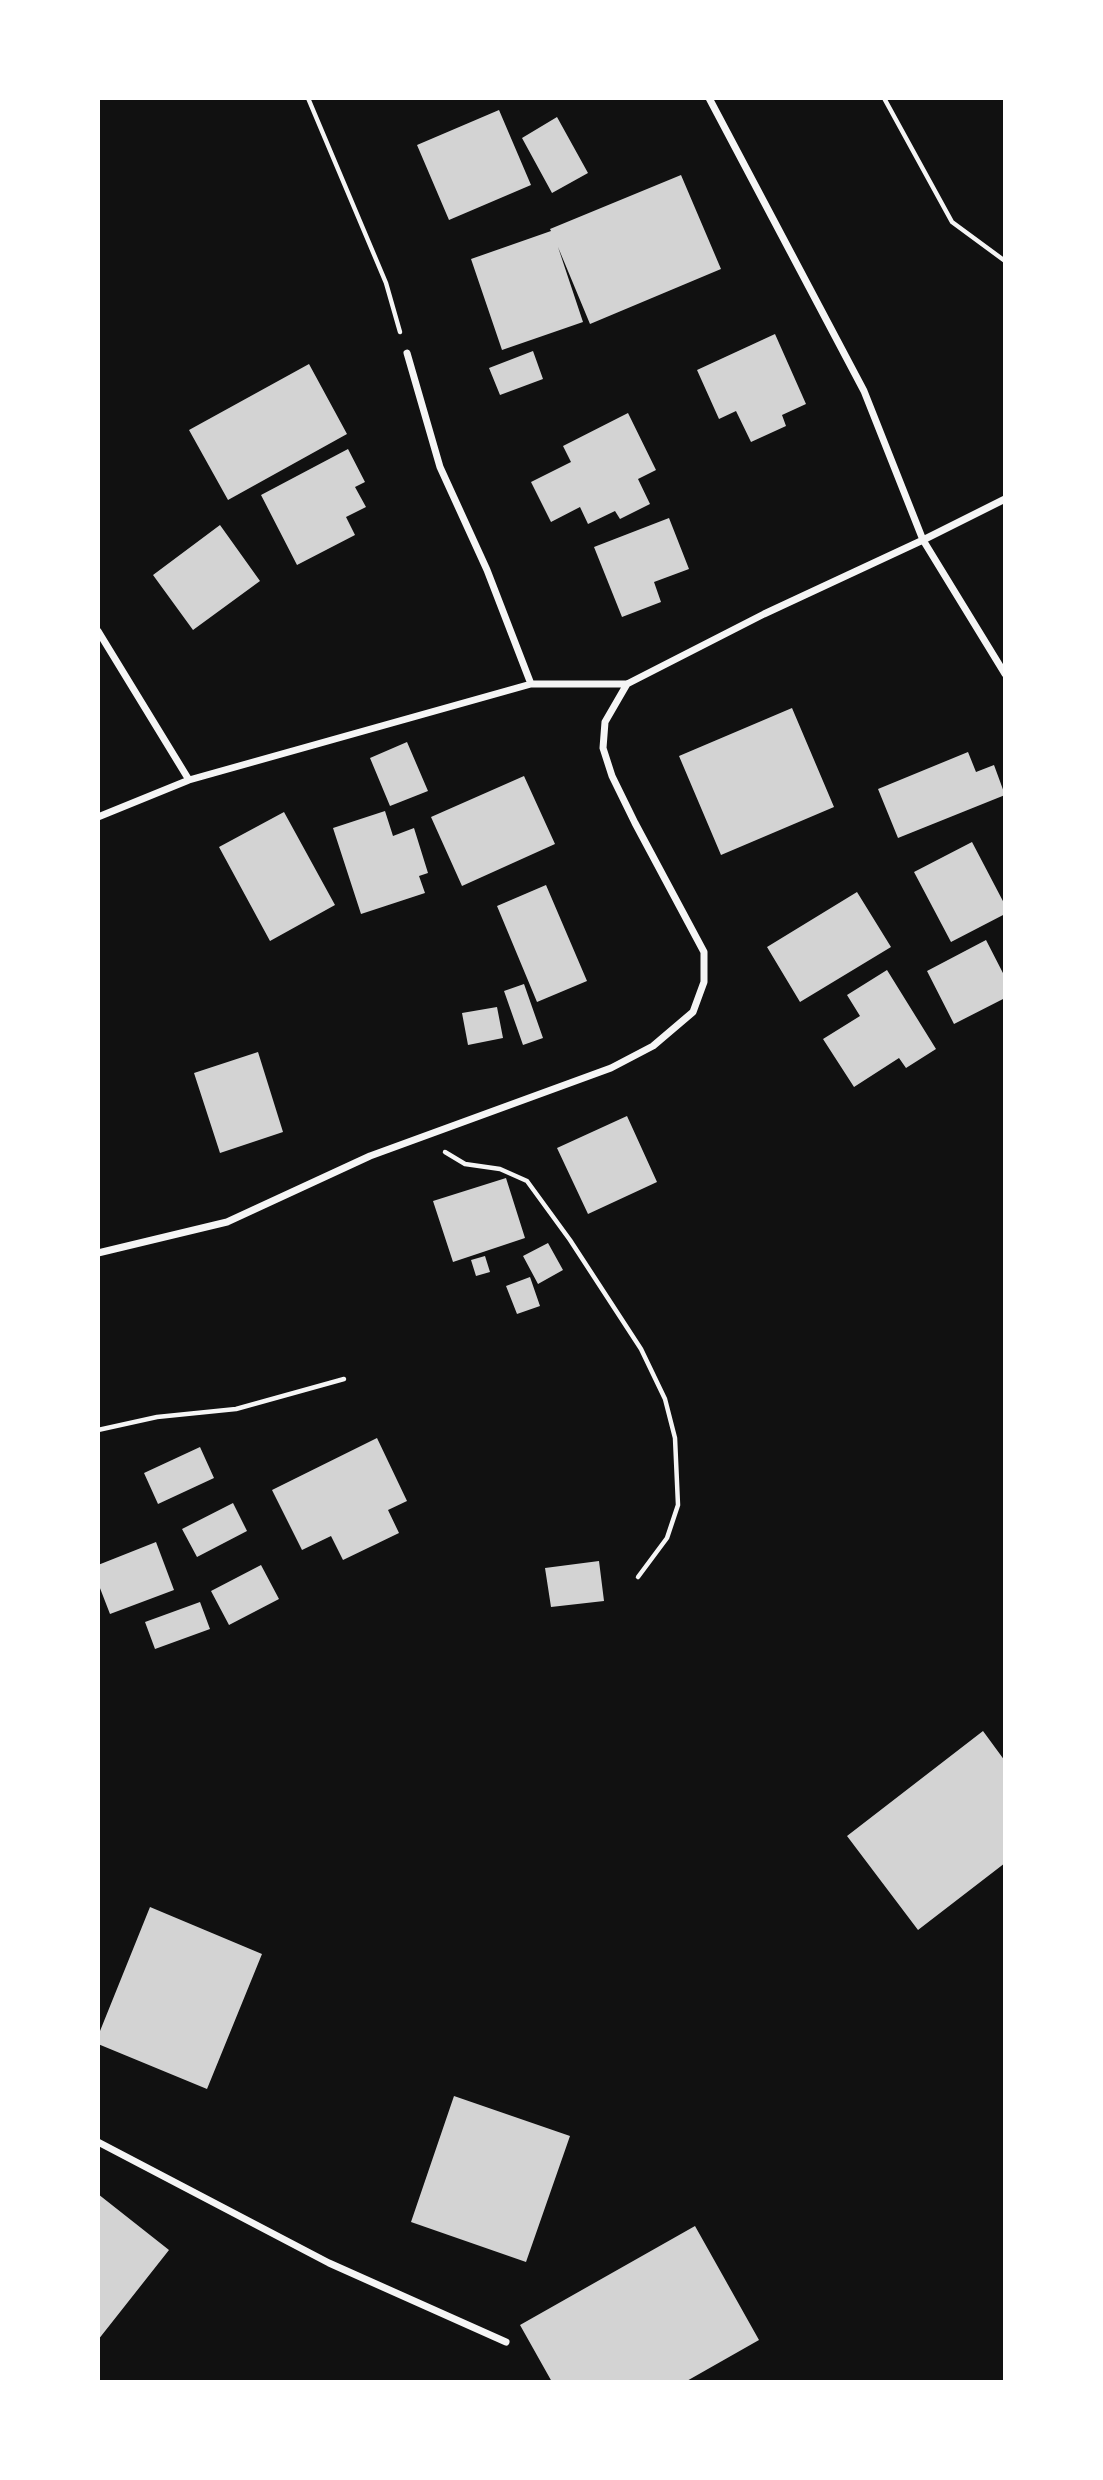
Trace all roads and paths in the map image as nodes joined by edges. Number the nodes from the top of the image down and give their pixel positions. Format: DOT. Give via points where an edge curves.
graph roads {
  1 [pos="309,98"];
  2 [pos="709,98"];
  3 [pos="884,98"];
  4 [pos="1005,261"];
  5 [pos="407,353"];
  6 [pos="1005,499"];
  7 [pos="923,540"];
  8 [pos="98,631"];
  9 [pos="1005,674"];
  10 [pos="531,684"];
  11 [pos="627,684"];
  12 [pos="189,780"];
  13 [pos="98,817"];
  14 [pos="420,1137"];
  15 [pos="98,1253"];
  16 [pos="344,1379"];
  17 [pos="98,1430"];
  18 [pos="638,1577"];
  19 [pos="98,2142"];
  20 [pos="506,2342"];
  1 -- 5 [label="path" via="386,282"];
  2 -- 7 [label="street" via="864,391"];
  3 -- 4 [label="path" via="952,222"];
  5 -- 10 [label="street" via="440,467 487,570"];
  6 -- 7 [label="street"];
  7 -- 9 [label="street"];
  7 -- 11 [label="street"];
  8 -- 12 [label="street"];
  10 -- 11 [label="street"];
  10 -- 12 [label="street"];
  11 -- 14 [label="street" via="605,722 603,748 635,823 704,952 704,982 693,1012 653,1046 611,1068"];
  12 -- 13 [label="street"];
  14 -- 15 [label="street" via="227,1222"];
  14 -- 18 [label="path" via="464,1164 500,1169 527,1181 641,1349 665,1399 675,1438 678,1505 667,1538"];
  16 -- 17 [label="path" via="236,1409 157,1417"];
  19 -- 20 [label="street" via="330,2263"];
}
